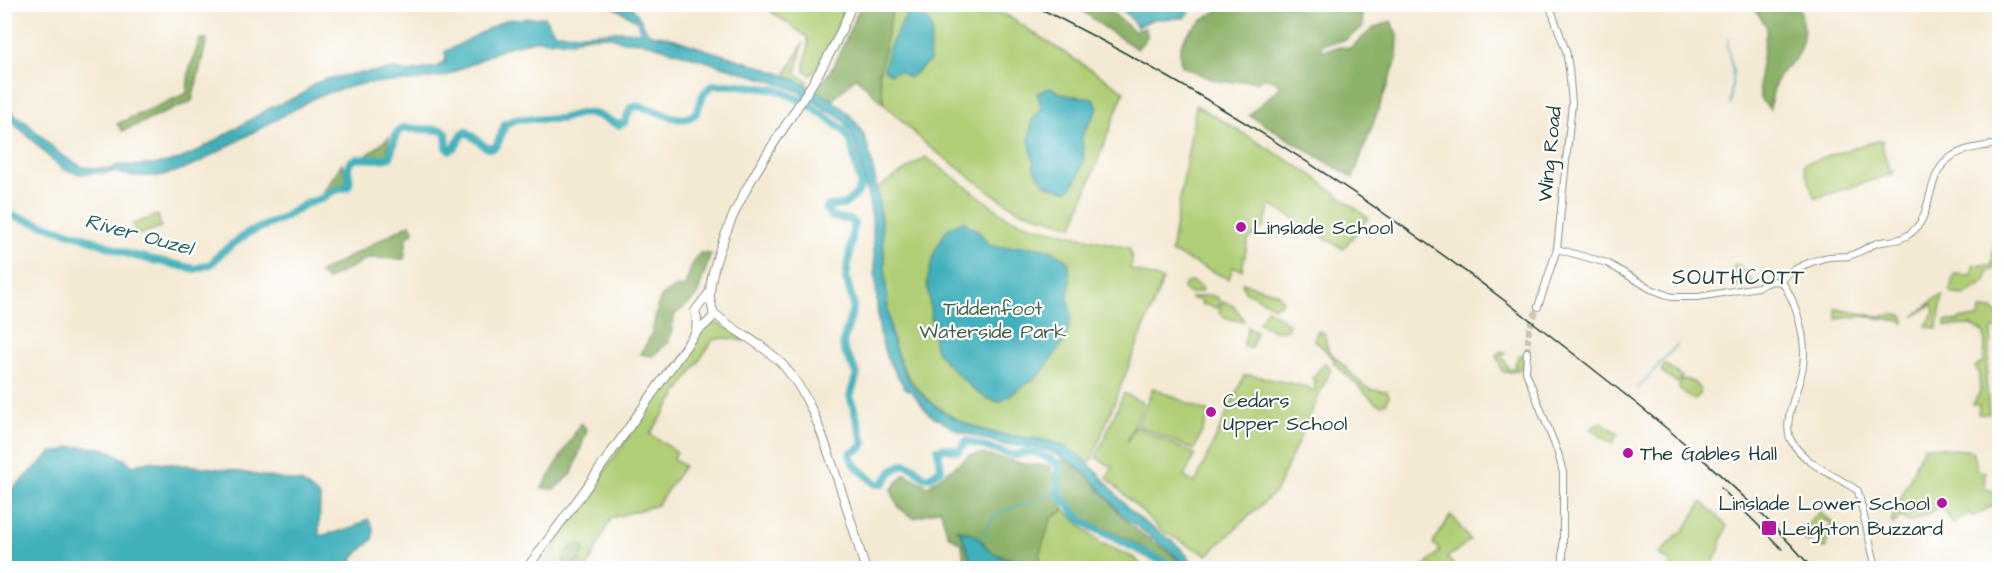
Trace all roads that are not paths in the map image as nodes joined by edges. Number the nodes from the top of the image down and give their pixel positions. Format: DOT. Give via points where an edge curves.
graph roads {
  1 [pos="852,4"];
  2 [pos="1549,4"];
  3 [pos="2000,144"];
  4 [pos="1557,249"];
  5 [pos="1782,282"];
  6 [pos="1538,307"];
  7 [pos="707,314"];
  8 [pos="1527,352"];
  9 [pos="526,568"];
  10 [pos="865,568"];
  11 [pos="1563,568"];
  12 [pos="1876,568"];
  1 -- 7 [label="highway" via="820,70 738,202 725,234"];
  2 -- 4 [label="street, Wing Road" via="1566,51 1572,103"];
  3 -- 5 [label="street" via="1957,153 1942,165 1931,185 1922,221 1910,234 1849,256 1816,260 1791,272"];
  4 -- 5 [label="street" via="1607,263 1672,297 1698,297"];
  4 -- 6 [label="street, Wing Road"];
  5 -- 12 [label="street" via="1798,318 1803,348 1801,378 1788,429 1792,441 1813,464 1861,495"];
  7 -- 9 [label="highway"];
  7 -- 10 [label="main road" via="768,351 796,380 820,429"];
  8 -- 11 [label="street" via="1526,372 1563,473"];
}
